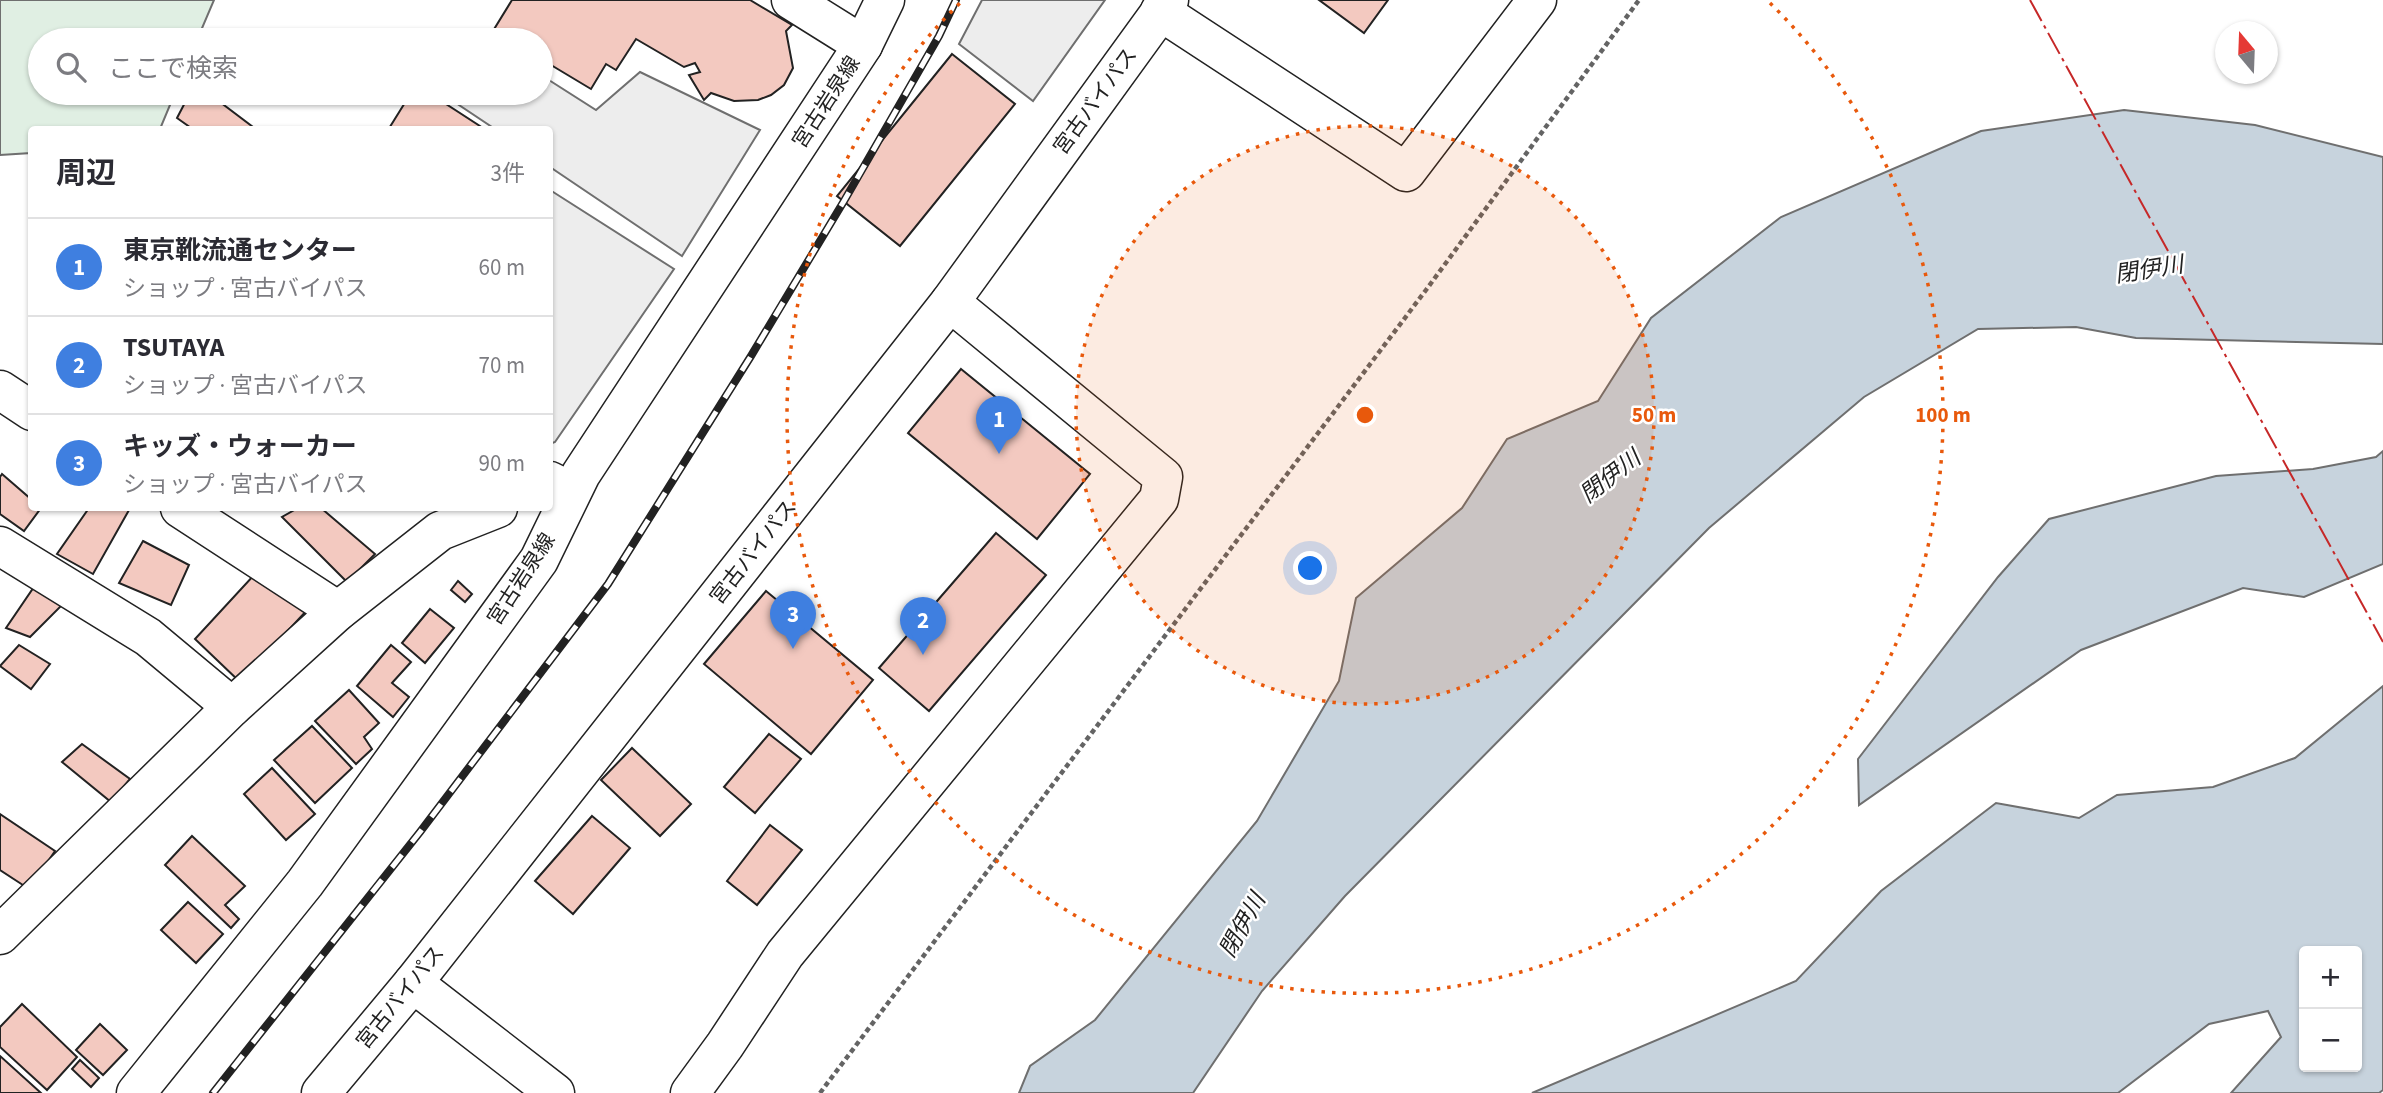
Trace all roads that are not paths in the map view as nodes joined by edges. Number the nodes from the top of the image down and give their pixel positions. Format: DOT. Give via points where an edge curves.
graph roads {
  1 [pos="792,0"];
  2 [pos="885,0"];
  3 [pos="1537,0"];
  4 [pos="1164,6"];
  5 [pos="863,45"];
  6 [pos="950,302"];
  7 [pos="0,390"];
  8 [pos="28,408"];
  9 [pos="559,481"];
  10 [pos="553,505"];
  11 [pos="185,511"];
  12 [pos="490,511"];
  13 [pos="551,511"];
  14 [pos="0,545"];
  15 [pos="338,611"];
  16 [pos="232,707"];
  17 [pos="0,935"];
  18 [pos="413,983"];
  19 [pos="136,1093"];
  20 [pos="321,1093"];
  21 [pos="555,1093"];
  22 [pos="690,1093"];
  1 -- 5 [label="main road"];
  2 -- 5 [label="main road, 宮古岩泉線"];
  3 -- 4 [label="main road" via="1406,172"];
  4 -- 6 [label="main road, 宮古バイパス"];
  5 -- 9 [label="main road, 宮古岩泉線"];
  6 -- 18 [label="main road, 宮古バイパス"];
  6 -- 22 [label="main road" via="1163,477 1159,499 785,954"];
  7 -- 8 [label="main road"];
  9 -- 10 [label="main road, 宮古岩泉線"];
  11 -- 15 [label="main road"];
  12 -- 15 [label="main road" via="440,531"];
  13 -- 19 [label="main road, 宮古岩泉線" via="539,560 305,883"];
  14 -- 16 [label="main road" via="148,637"];
  15 -- 16 [label="main road"];
  16 -- 17 [label="main road"];
  18 -- 20 [label="main road, 宮古バイパス"];
  18 -- 21 [label="main road"];
}
